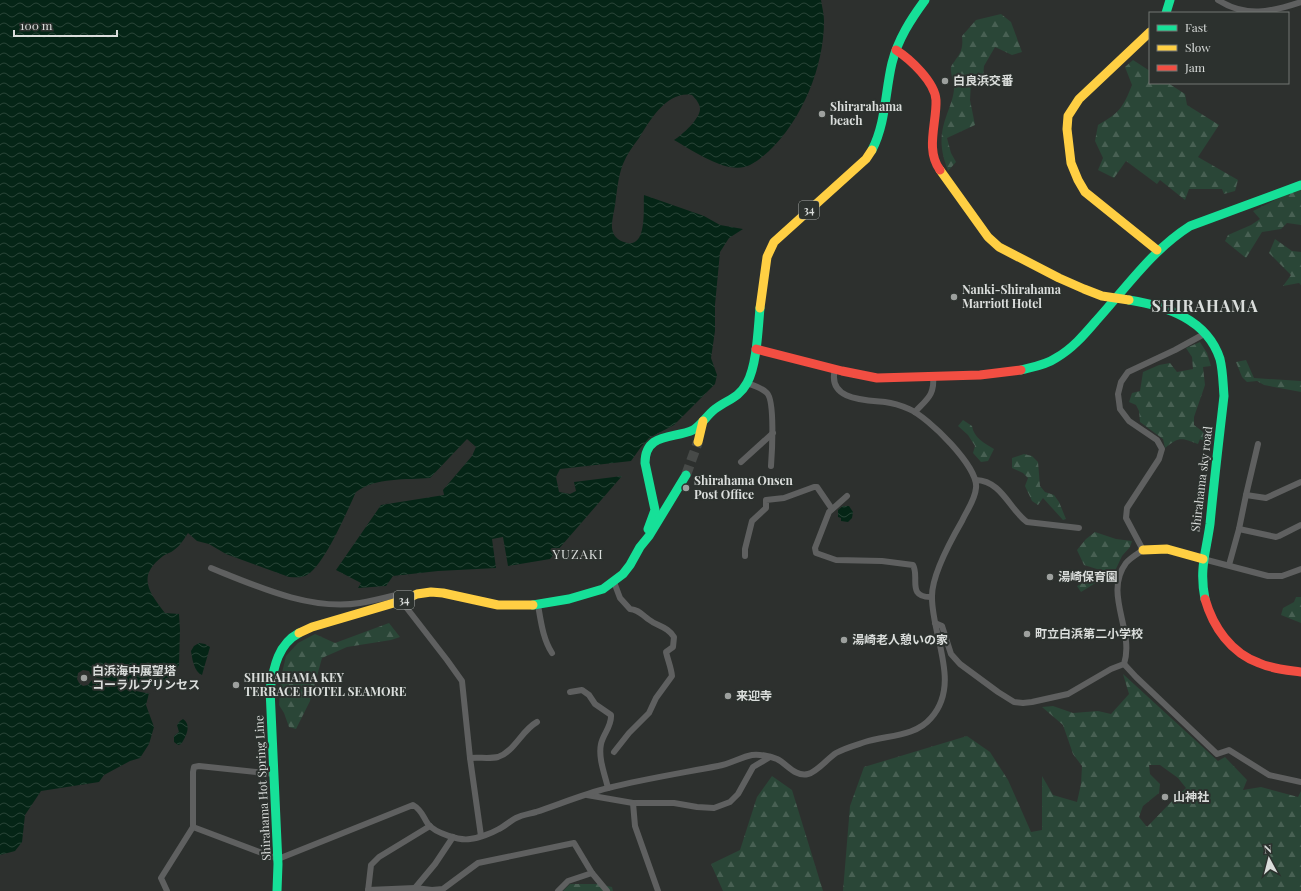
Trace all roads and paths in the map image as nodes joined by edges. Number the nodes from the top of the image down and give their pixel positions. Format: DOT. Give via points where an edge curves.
graph roads {
  1 [pos="925,0"];
  2 [pos="1170,0"];
  3 [pos="1218,0"];
  4 [pos="1301,2"];
  5 [pos="1166,12"];
  6 [pos="1149,33"];
  7 [pos="896,50"];
  8 [pos="1301,185"];
  9 [pos="1157,250"];
  10 [pos="1117,298"];
  11 [pos="1206,333"];
  12 [pos="756,349"];
  13 [pos="835,369"];
  14 [pos="933,376"];
  15 [pos="747,383"];
  16 [pos="915,412"];
  17 [pos="704,419"];
  18 [pos="772,433"];
  19 [pos="698,442"];
  20 [pos="1258,444"];
  21 [pos="741,462"];
  22 [pos="771,466"];
  23 [pos="686,475"];
  24 [pos="976,480"];
  25 [pos="1301,482"];
  26 [pos="1246,495"];
  27 [pos="847,496"];
  28 [pos="832,509"];
  29 [pos="1301,525"];
  30 [pos="1079,528"];
  31 [pos="1239,529"];
  32 [pos="640,547"];
  33 [pos="1143,550"];
  34 [pos="745,556"];
  35 [pos="1203,559"];
  36 [pos="1229,565"];
  37 [pos="211,568"];
  38 [pos="1301,569"];
  39 [pos="614,582"];
  40 [pos="932,597"];
  41 [pos="404,600"];
  42 [pos="538,605"];
  43 [pos="935,623"];
  44 [pos="552,654"];
  45 [pos="1124,664"];
  46 [pos="1301,672"];
  47 [pos="570,692"];
  48 [pos="537,722"];
  49 [pos="614,752"];
  50 [pos="770,757"];
  51 [pos="470,758"];
  52 [pos="274,774"];
  53 [pos="1301,782"];
  54 [pos="608,788"];
  55 [pos="586,795"];
  56 [pos="633,803"];
  57 [pos="430,826"];
  58 [pos="193,827"];
  59 [pos="481,836"];
  60 [pos="453,837"];
  61 [pos="278,860"];
  62 [pos="592,873"];
  63 [pos="368,890"];
  64 [pos="416,890"];
  65 [pos="167,891"];
  66 [pos="276,891"];
  67 [pos="558,891"];
  68 [pos="607,891"];
  69 [pos="658,891"];
  1 -- 7 [label="street, Shirahama Hot Spring Line / 34" via="910,21"];
  2 -- 5 [label="street"];
  3 -- 4 [label="street" via="1227,6 1252,12 1279,10"];
  6 -- 9 [label="street" via="1079,99 1068,116 1067,129 1071,163 1085,192"];
  7 -- 10 [label="street, Shirahama sky road" via="907,58 932,86 936,99 933,144 936,165 988,237 999,247 1082,288 1099,295"];
  7 -- 12 [label="street, Shirahama Hot Spring Line / 34" via="883,121 873,150 774,242 767,257"];
  8 -- 9 [label="street" via="1190,226"];
  9 -- 10 [label="street"];
  10 -- 11 [label="street, Shirahama sky road" via="1165,308 1180,314"];
  10 -- 14 [label="street" via="1067,351 1050,361 1012,372 974,376"];
  11 -- 33 [label="street" via="1169,354 1128,372 1121,382 1118,394 1120,409 1129,421 1156,440 1162,449 1159,460 1127,508 1126,518"];
  11 -- 35 [label="street, Shirahama sky road" via="1214,343 1220,358 1224,396 1208,537"];
  12 -- 13 [label="street"];
  12 -- 15 [label="street, Shirahama Hot Spring Line / 34"];
  13 -- 14 [label="street" via="877,378"];
  13 -- 16 [label="street" via="833,376 836,387 846,395 866,401 893,404"];
  14 -- 16 [label="street" via="932,392"];
  15 -- 17 [label="street, Shirahama Hot Spring Line / 34" via="736,397"];
  15 -- 18 [label="street" via="768,394"];
  16 -- 24 [label="street" via="956,449"];
  17 -- 19 [label="street"];
  17 -- 32 [label="street, Shirahama Hot Spring Line / 34" via="693,430 655,441 647,452 645,463 655,510"];
  18 -- 21 [label="street"];
  18 -- 22 [label="street"];
  20 -- 26 [label="street"];
  23 -- 32 [label="street, Shirahama Hot Spring Line / 34" via="650,536"];
  24 -- 30 [label="street" via="1000,491 1027,522"];
  24 -- 40 [label="street" via="971,503 934,580"];
  25 -- 26 [label="street" via="1266,498"];
  26 -- 31 [label="street"];
  27 -- 28 [label="street"];
  28 -- 34 [label="street" via="817,487 784,498 766,500 766,508 752,521"];
  28 -- 40 [label="street" via="814,548 816,553 836,560 914,565 919,594"];
  29 -- 31 [label="street" via="1276,537"];
  31 -- 36 [label="street"];
  32 -- 39 [label="street, Shirahama Hot Spring Line / 34" via="630,565"];
  33 -- 35 [label="street" via="1169,549"];
  33 -- 45 [label="street" via="1126,562 1118,584 1120,611 1127,641"];
  35 -- 36 [label="street"];
  35 -- 46 [label="street, Shirahama sky road" via="1202,581 1205,599 1212,619 1223,637 1254,661"];
  36 -- 38 [label="street" via="1268,576 1282,576"];
  37 -- 41 [label="street" via="264,589 319,603 358,604 396,595 402,595"];
  39 -- 42 [label="street, Shirahama Hot Spring Line / 34" via="598,592"];
  39 -- 49 [label="street" via="620,598 630,609 641,612 648,619 666,628 674,637 673,647 666,652 672,676 649,713"];
  40 -- 43 [label="street"];
  41 -- 42 [label="street, Shirahama Hot Spring Line / 34" via="417,594 431,592 498,605"];
  41 -- 51 [label="street" via="406,607 462,681"];
  41 -- 52 [label="street, Shirahama Hot Spring Line / 34" via="312,627 294,636 281,649 274,666 270,689"];
  42 -- 44 [label="street" via="547,645"];
  43 -- 45 [label="street" via="942,626 949,652 960,664 1014,702 1032,702 1068,694"];
  43 -- 50 [label="street" via="945,686 939,706 926,723 904,733 837,752 809,774 798,774"];
  45 -- 53 [label="street" via="1217,754 1229,750 1269,775"];
  47 -- 54 [label="street" via="582,690 595,704 611,715 611,722 600,747"];
  48 -- 51 [label="street" via="531,725 508,751 498,757"];
  50 -- 54 [label="street" via="749,756 727,764"];
  50 -- 56 [label="street" via="752,767 738,794 730,802 714,808 674,803"];
  51 -- 59 [label="street"];
  52 -- 58 [label="street" via="194,767"];
  52 -- 61 [label="street, Shirahama Hot Spring Line / 34"];
  54 -- 55 [label="street"];
  55 -- 56 [label="street"];
  55 -- 59 [label="street" via="517,818 498,830"];
  56 -- 69 [label="street" via="635,826"];
  57 -- 60 [label="street"];
  57 -- 61 [label="street" via="420,809 413,805"];
  57 -- 63 [label="street" via="379,857 371,865"];
  58 -- 61 [label="street"];
  58 -- 65 [label="street" via="161,878"];
  59 -- 60 [label="street" via="469,839"];
  60 -- 64 [label="street"];
  61 -- 66 [label="street, Shirahama Hot Spring Line / 34"];
  62 -- 64 [label="street" via="574,843 478,863 443,889"];
  62 -- 67 [label="street" via="568,881"];
  62 -- 68 [label="street"];
  63 -- 64 [label="street"];
}
